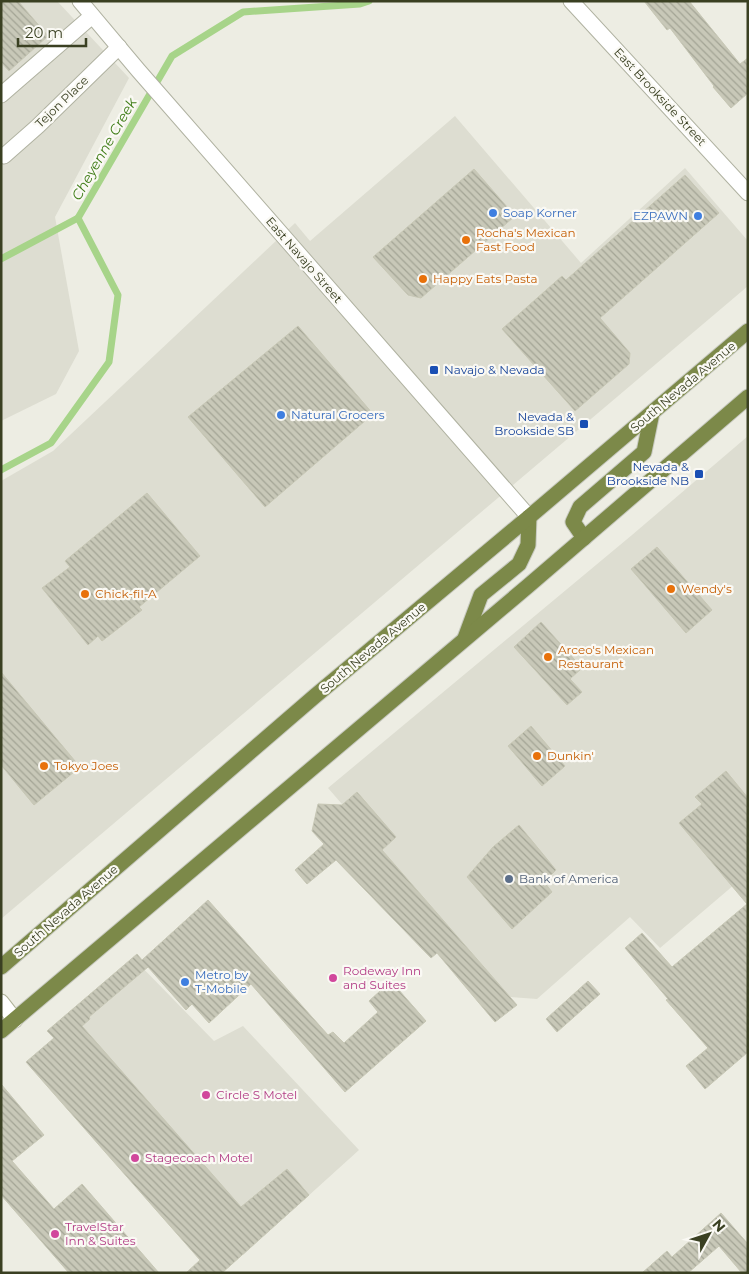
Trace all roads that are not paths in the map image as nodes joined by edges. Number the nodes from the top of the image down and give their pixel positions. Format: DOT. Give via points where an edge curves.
graph roads {
  1 [pos="80,1"];
  2 [pos="572,1"];
  3 [pos="92,16"];
  4 [pos="119,47"];
  5 [pos="1,95"];
  6 [pos="4,156"];
  7 [pos="748,193"];
  8 [pos="748,331"];
  9 [pos="748,398"];
  10 [pos="652,413"];
  11 [pos="529,517"];
  12 [pos="584,538"];
  13 [pos="464,640"];
  14 [pos="1,967"];
  15 [pos="1,1002"];
  16 [pos="15,1020"];
  17 [pos="1,1031"];
  1 -- 3 [label="street, East Navajo Street"];
  2 -- 7 [label="street, East Brookside Street"];
  3 -- 4 [label="street, East Navajo Street"];
  3 -- 5 [label="street"];
  4 -- 6 [label="street, Tejon Place"];
  4 -- 11 [label="street, East Navajo Street"];
  8 -- 10 [label="highway, South Nevada Avenue"];
  9 -- 12 [label="highway"];
  10 -- 11 [label="highway, South Nevada Avenue"];
  10 -- 12 [label="highway" via="644,452 580,507 573,522"];
  11 -- 13 [label="highway" via="528,545 519,564 481,595"];
  11 -- 14 [label="highway, South Nevada Avenue" via="315,696"];
  12 -- 13 [label="highway"];
  13 -- 16 [label="highway"];
  15 -- 16 [label="street"];
  16 -- 17 [label="highway"];
}
